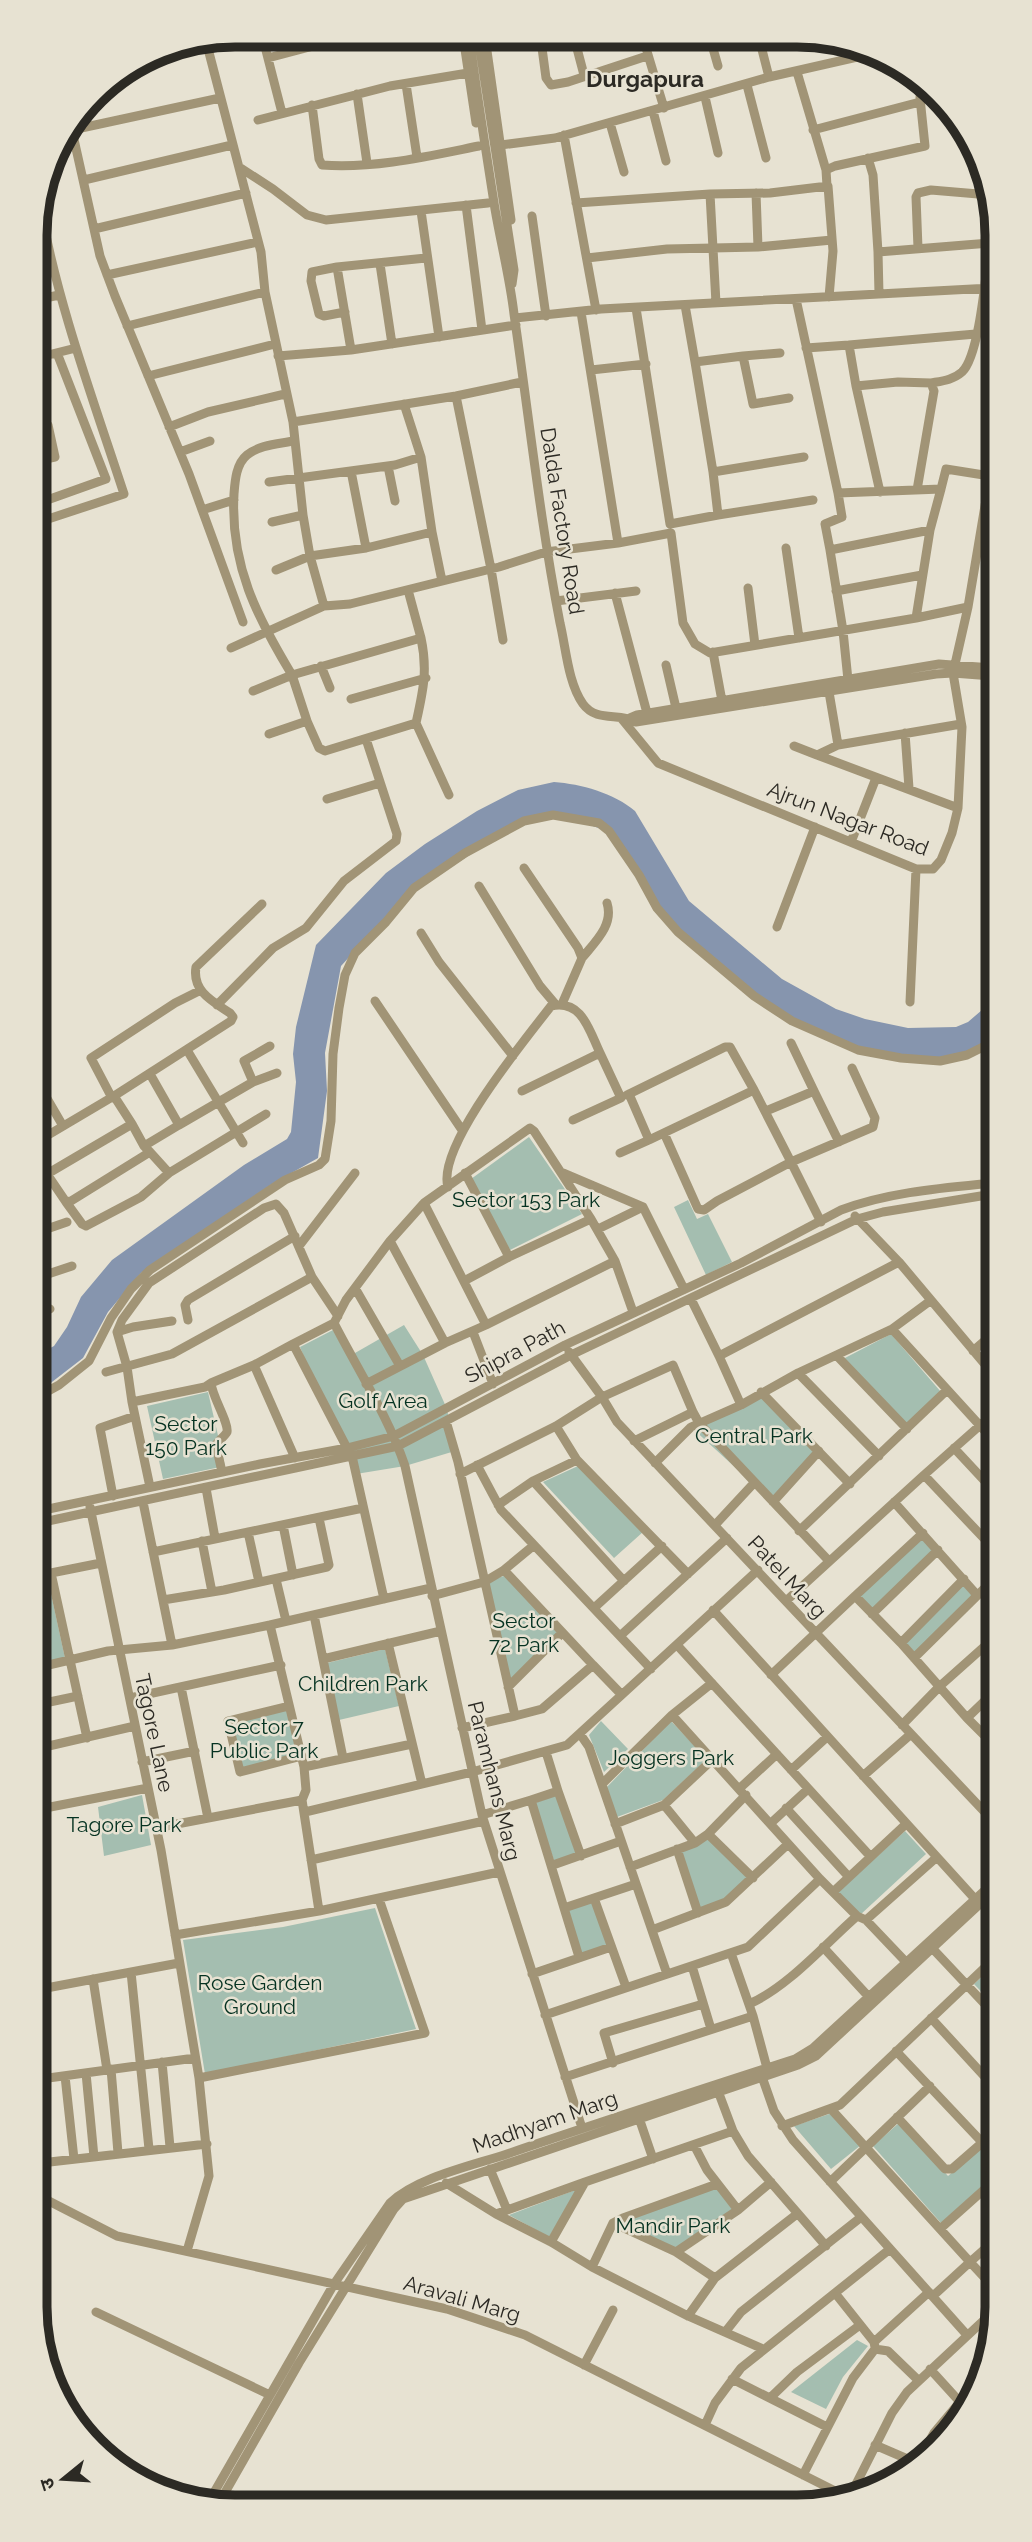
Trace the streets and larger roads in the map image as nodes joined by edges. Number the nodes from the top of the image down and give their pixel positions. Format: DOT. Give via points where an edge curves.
graph roads {
  1 [pos="543,47"];
  2 [pos="577,47"];
  3 [pos="645,47"];
  4 [pos="713,47"];
  5 [pos="761,47"];
  6 [pos="265,48"];
  7 [pos="306,48"];
  8 [pos="465,48"];
  9 [pos="471,48"];
  10 [pos="479,48"];
  11 [pos="487,48"];
  12 [pos="208,50"];
  13 [pos="647,56"];
  14 [pos="858,57"];
  15 [pos="268,58"];
  16 [pos="719,65"];
  17 [pos="797,72"];
  18 [pos="468,73"];
  19 [pos="584,75"];
  20 [pos="769,78"];
  21 [pos="406,83"];
  22 [pos="747,85"];
  23 [pos="357,94"];
  24 [pos="920,94"];
  25 [pos="705,97"];
  26 [pos="220,98"];
  27 [pos="920,102"];
  28 [pos="312,105"];
  29 [pos="664,108"];
  30 [pos="653,111"];
  31 [pos="282,113"];
  32 [pos="258,120"];
  33 [pos="610,123"];
  34 [pos="83,126"];
  35 [pos="813,130"];
  36 [pos="564,135"];
  37 [pos="75,139"];
  38 [pos="232,145"];
  39 [pos="501,145"];
  40 [pos="479,146"];
  41 [pos="718,153"];
  42 [pos="417,157"];
  43 [pos="766,158"];
  44 [pos="868,158"];
  45 [pos="666,161"];
  46 [pos="367,163"];
  47 [pos="239,167"];
  48 [pos="826,170"];
  49 [pos="624,172"];
  50 [pos="84,180"];
  51 [pos="827,186"];
  52 [pos="246,193"];
  53 [pos="710,194"];
  54 [pos="756,194"];
  55 [pos="980,194"];
  56 [pos="576,204"];
  57 [pos="466,205"];
  58 [pos="495,207"];
  59 [pos="421,211"];
  60 [pos="533,216"];
  61 [pos="94,229"];
  62 [pos="832,240"];
  63 [pos="258,242"];
  64 [pos="48,243"];
  65 [pos="985,243"];
  66 [pos="758,247"];
  67 [pos="713,248"];
  68 [pos="918,248"];
  69 [pos="878,252"];
  70 [pos="426,258"];
  71 [pos="587,258"];
  72 [pos="380,264"];
  73 [pos="337,267"];
  74 [pos="510,271"];
  75 [pos="107,275"];
  76 [pos="985,288"];
  77 [pos="265,292"];
  78 [pos="879,294"];
  79 [pos="59,295"];
  80 [pos="985,296"];
  81 [pos="48,297"];
  82 [pos="829,297"];
  83 [pos="796,299"];
  84 [pos="716,303"];
  85 [pos="685,305"];
  86 [pos="636,307"];
  87 [pos="596,310"];
  88 [pos="345,312"];
  89 [pos="581,312"];
  90 [pos="546,316"];
  91 [pos="515,322"];
  92 [pos="127,326"];
  93 [pos="482,330"];
  94 [pos="976,334"];
  95 [pos="439,337"];
  96 [pos="275,344"];
  97 [pos="392,344"];
  98 [pos="849,345"];
  99 [pos="76,348"];
  100 [pos="806,348"];
  101 [pos="351,350"];
  102 [pos="57,353"];
  103 [pos="780,353"];
  104 [pos="48,355"];
  105 [pos="278,356"];
  106 [pos="743,356"];
  107 [pos="695,362"];
  108 [pos="646,364"];
  109 [pos="591,370"];
  110 [pos="148,376"];
  111 [pos="522,382"];
  112 [pos="931,383"];
  113 [pos="856,386"];
  114 [pos="285,394"];
  115 [pos="456,396"];
  116 [pos="789,398"];
  117 [pos="404,404"];
  118 [pos="292,422"];
  119 [pos="48,425"];
  120 [pos="169,427"];
  121 [pos="210,440"];
  122 [pos="293,441"];
  123 [pos="109,450"];
  124 [pos="180,452"];
  125 [pos="97,455"];
  126 [pos="421,457"];
  127 [pos="804,457"];
  128 [pos="48,458"];
  129 [pos="388,466"];
  130 [pos="351,471"];
  131 [pos="713,471"];
  132 [pos="985,475"];
  133 [pos="300,476"];
  134 [pos="269,482"];
  135 [pos="941,489"];
  136 [pos="917,490"];
  137 [pos="880,492"];
  138 [pos="838,493"];
  139 [pos="48,500"];
  140 [pos="234,500"];
  141 [pos="395,500"];
  142 [pos="813,500"];
  143 [pos="985,507"];
  144 [pos="202,510"];
  145 [pos="303,515"];
  146 [pos="718,515"];
  147 [pos="48,519"];
  148 [pos="272,522"];
  149 [pos="670,528"];
  150 [pos="930,530"];
  151 [pos="432,532"];
  152 [pos="618,543"];
  153 [pos="366,548"];
  154 [pos="786,548"];
  155 [pos="830,550"];
  156 [pos="546,552"];
  157 [pos="310,556"];
  158 [pos="491,569"];
  159 [pos="276,570"];
  160 [pos="922,575"];
  161 [pos="442,581"];
  162 [pos="748,588"];
  163 [pos="408,590"];
  164 [pos="636,591"];
  165 [pos="836,591"];
  166 [pos="615,593"];
  167 [pos="556,601"];
  168 [pos="324,606"];
  169 [pos="968,607"];
  170 [pos="916,618"];
  171 [pos="243,622"];
  172 [pos="843,631"];
  173 [pos="266,632"];
  174 [pos="421,638"];
  175 [pos="799,638"];
  176 [pos="503,640"];
  177 [pos="755,645"];
  178 [pos="231,648"];
  179 [pos="713,652"];
  180 [pos="666,665"];
  181 [pos="321,666"];
  182 [pos="955,668"];
  183 [pos="985,671"];
  184 [pos="292,676"];
  185 [pos="426,678"];
  186 [pos="848,680"];
  187 [pos="330,688"];
  188 [pos="253,691"];
  189 [pos="830,692"];
  190 [pos="351,699"];
  191 [pos="722,701"];
  192 [pos="676,708"];
  193 [pos="647,713"];
  194 [pos="625,718"];
  195 [pos="306,721"];
  196 [pos="416,723"];
  197 [pos="961,724"];
  198 [pos="905,733"];
  199 [pos="269,734"];
  200 [pos="366,740"];
  201 [pos="838,745"];
  202 [pos="794,747"];
  203 [pos="817,755"];
  204 [pos="876,778"];
  205 [pos="380,783"];
  206 [pos="909,788"];
  207 [pos="449,795"];
  208 [pos="327,799"];
  209 [pos="958,808"];
  210 [pos="815,827"];
  211 [pos="851,842"];
  212 [pos="524,868"];
  213 [pos="916,869"];
  214 [pos="479,886"];
  215 [pos="607,903"];
  216 [pos="262,904"];
  217 [pos="777,927"];
  218 [pos="421,933"];
  219 [pos="582,958"];
  220 [pos="200,991"];
  221 [pos="375,1001"];
  222 [pos="910,1002"];
  223 [pos="559,1004"];
  224 [pos="217,1005"];
  225 [pos="791,1043"];
  226 [pos="270,1046"];
  227 [pos="985,1046"];
  228 [pos="187,1050"];
  229 [pos="600,1053"];
  230 [pos="513,1056"];
  231 [pos="852,1068"];
  232 [pos="276,1073"];
  233 [pos="150,1074"];
  234 [pos="253,1082"];
  235 [pos="754,1090"];
  236 [pos="522,1091"];
  237 [pos="814,1091"];
  238 [pos="625,1096"];
  239 [pos="113,1097"];
  240 [pos="48,1099"];
  241 [pos="219,1102"];
  242 [pos="766,1111"];
  243 [pos="266,1114"];
  244 [pos="573,1121"];
  245 [pos="132,1124"];
  246 [pos="179,1125"];
  247 [pos="63,1126"];
  248 [pos="237,1130"];
  249 [pos="462,1130"];
  250 [pos="664,1133"];
  251 [pos="48,1135"];
  252 [pos="649,1140"];
  253 [pos="839,1142"];
  254 [pos="243,1143"];
  255 [pos="147,1149"];
  256 [pos="620,1153"];
  257 [pos="791,1162"];
  258 [pos="169,1173"];
  259 [pos="355,1173"];
  260 [pos="465,1173"];
  261 [pos="563,1173"];
  262 [pos="47,1174"];
  263 [pos="985,1184"];
  264 [pos="448,1187"];
  265 [pos="985,1195"];
  266 [pos="66,1202"];
  267 [pos="424,1203"];
  268 [pos="852,1206"];
  269 [pos="643,1207"];
  270 [pos="591,1219"];
  271 [pos="857,1219"];
  272 [pos="67,1222"];
  273 [pos="821,1222"];
  274 [pos="48,1229"];
  275 [pos="598,1229"];
  276 [pos="295,1236"];
  277 [pos="390,1241"];
  278 [pos="299,1246"];
  279 [pos="509,1257"];
  280 [pos="615,1261"];
  281 [pos="899,1262"];
  282 [pos="72,1266"];
  283 [pos="47,1274"];
  284 [pos="312,1277"];
  285 [pos="464,1282"];
  286 [pos="355,1288"];
  287 [pos="684,1289"];
  288 [pos="691,1298"];
  289 [pos="930,1301"];
  290 [pos="634,1312"];
  291 [pos="188,1320"];
  292 [pos="336,1320"];
  293 [pos="172,1321"];
  294 [pos="486,1325"];
  295 [pos="892,1329"];
  296 [pos="117,1332"];
  297 [pos="473,1332"];
  298 [pos="984,1341"];
  299 [pos="445,1343"];
  300 [pos="293,1344"];
  301 [pos="565,1345"];
  302 [pos="972,1351"];
  303 [pos="571,1355"];
  304 [pos="719,1356"];
  305 [pos="837,1356"];
  306 [pos="254,1365"];
  307 [pos="984,1365"];
  308 [pos="400,1366"];
  309 [pos="127,1367"];
  310 [pos="106,1372"];
  311 [pos="798,1373"];
  312 [pos="211,1383"];
  313 [pos="366,1384"];
  314 [pos="493,1384"];
  315 [pos="47,1391"];
  316 [pos="946,1391"];
  317 [pos="761,1392"];
  318 [pos="602,1397"];
  319 [pos="132,1402"];
  320 [pos="741,1405"];
  321 [pos="693,1412"];
  322 [pos="135,1416"];
  323 [pos="446,1421"];
  324 [pos="984,1421"];
  325 [pos="699,1423"];
  326 [pos="556,1426"];
  327 [pos="979,1426"];
  328 [pos="907,1429"];
  329 [pos="984,1431"];
  330 [pos="396,1441"];
  331 [pos="634,1441"];
  332 [pos="954,1448"];
  333 [pos="820,1451"];
  334 [pos="349,1452"];
  335 [pos="879,1456"];
  336 [pos="295,1458"];
  337 [pos="577,1460"];
  338 [pos="655,1463"];
  339 [pos="477,1465"];
  340 [pos="222,1472"];
  341 [pos="460,1474"];
  342 [pos="924,1475"];
  343 [pos="533,1481"];
  344 [pos="984,1481"];
  345 [pos="754,1483"];
  346 [pos="850,1484"];
  347 [pos="150,1487"];
  348 [pos="206,1488"];
  349 [pos="113,1496"];
  350 [pos="89,1501"];
  351 [pos="143,1502"];
  352 [pos="773,1502"];
  353 [pos="894,1502"];
  354 [pos="498,1505"];
  355 [pos="363,1507"];
  356 [pos="47,1509"];
  357 [pos="91,1512"];
  358 [pos="319,1518"];
  359 [pos="47,1521"];
  360 [pos="283,1525"];
  361 [pos="715,1525"];
  362 [pos="799,1531"];
  363 [pos="248,1532"];
  364 [pos="923,1533"];
  365 [pos="215,1538"];
  366 [pos="727,1538"];
  367 [pos="984,1539"];
  368 [pos="202,1541"];
  369 [pos="533,1545"];
  370 [pos="662,1546"];
  371 [pos="938,1550"];
  372 [pos="153,1552"];
  373 [pos="829,1561"];
  374 [pos="101,1563"];
  375 [pos="504,1570"];
  376 [pos="758,1570"];
  377 [pos="51,1573"];
  378 [pos="47,1574"];
  379 [pos="688,1574"];
  380 [pos="293,1575"];
  381 [pos="275,1579"];
  382 [pos="964,1579"];
  383 [pos="624,1581"];
  384 [pos="259,1582"];
  385 [pos="484,1582"];
  386 [pos="984,1588"];
  387 [pos="212,1592"];
  388 [pos="432,1592"];
  389 [pos="977,1595"];
  390 [pos="855,1596"];
  391 [pos="384,1599"];
  392 [pos="163,1600"];
  393 [pos="786,1601"];
  394 [pos="594,1608"];
  395 [pos="713,1610"];
  396 [pos="872,1614"];
  397 [pos="314,1615"];
  398 [pos="286,1621"];
  399 [pos="270,1625"];
  400 [pos="441,1631"];
  401 [pos="562,1633"];
  402 [pos="816,1634"];
  403 [pos="620,1636"];
  404 [pos="388,1643"];
  405 [pos="901,1643"];
  406 [pos="677,1644"];
  407 [pos="172,1645"];
  408 [pos="984,1647"];
  409 [pos="119,1651"];
  410 [pos="915,1658"];
  411 [pos="323,1659"];
  412 [pos="71,1660"];
  413 [pos="47,1665"];
  414 [pos="281,1665"];
  415 [pos="593,1665"];
  416 [pos="651,1668"];
  417 [pos="771,1675"];
  418 [pos="712,1683"];
  419 [pos="940,1686"];
  420 [pos="181,1687"];
  421 [pos="508,1687"];
  422 [pos="621,1694"];
  423 [pos="78,1696"];
  424 [pos="130,1698"];
  425 [pos="984,1701"];
  426 [pos="47,1702"];
  427 [pos="289,1706"];
  428 [pos="672,1715"];
  429 [pos="515,1716"];
  430 [pos="967,1718"];
  431 [pos="902,1725"];
  432 [pos="135,1726"];
  433 [pos="462,1728"];
  434 [pos="580,1734"];
  435 [pos="911,1734"];
  436 [pos="984,1735"];
  437 [pos="827,1737"];
  438 [pos="87,1738"];
  439 [pos="412,1744"];
  440 [pos="47,1746"];
  441 [pos="195,1752"];
  442 [pos="546,1752"];
  443 [pos="777,1754"];
  444 [pos="302,1756"];
  445 [pos="343,1758"];
  446 [pos="713,1759"];
  447 [pos="142,1762"];
  448 [pos="304,1767"];
  449 [pos="791,1770"];
  450 [pos="472,1772"];
  451 [pos="863,1776"];
  452 [pos="422,1784"];
  453 [pos="602,1784"];
  454 [pos="148,1788"];
  455 [pos="808,1789"];
  456 [pos="558,1791"];
  457 [pos="743,1791"];
  458 [pos="302,1800"];
  459 [pos="531,1800"];
  460 [pos="664,1805"];
  461 [pos="47,1808"];
  462 [pos="786,1808"];
  463 [pos="304,1812"];
  464 [pos="984,1812"];
  465 [pos="208,1818"];
  466 [pos="483,1818"];
  467 [pos="771,1823"];
  468 [pos="615,1824"];
  469 [pos="906,1824"];
  470 [pos="156,1828"];
  471 [pos="708,1834"];
  472 [pos="621,1841"];
  473 [pos="695,1843"];
  474 [pos="788,1843"];
  475 [pos="677,1849"];
  476 [pos="581,1856"];
  477 [pos="870,1856"];
  478 [pos="937,1857"];
  479 [pos="311,1860"];
  480 [pos="553,1865"];
  481 [pos="630,1867"];
  482 [pos="499,1872"];
  483 [pos="848,1876"];
  484 [pos="753,1878"];
  485 [pos="820,1879"];
  486 [pos="636,1884"];
  487 [pos="984,1891"];
  488 [pos="833,1892"];
  489 [pos="594,1898"];
  490 [pos="379,1899"];
  491 [pos="975,1899"];
  492 [pos="984,1900"];
  493 [pos="564,1908"];
  494 [pos="319,1911"];
  495 [pos="698,1913"];
  496 [pos="857,1916"];
  497 [pos="866,1920"];
  498 [pos="652,1930"];
  499 [pos="175,1935"];
  500 [pos="611,1947"];
  501 [pos="823,1947"];
  502 [pos="932,1948"];
  503 [pos="731,1953"];
  504 [pos="579,1957"];
  505 [pos="905,1961"];
  506 [pos="179,1963"];
  507 [pos="692,1966"];
  508 [pos="984,1968"];
  509 [pos="131,1972"];
  510 [pos="532,1974"];
  511 [pos="667,1974"];
  512 [pos="93,1979"];
  513 [pos="966,1984"];
  514 [pos="626,1987"];
  515 [pos="47,1988"];
  516 [pos="868,1996"];
  517 [pos="984,2003"];
  518 [pos="704,2004"];
  519 [pos="749,2004"];
  520 [pos="545,2015"];
  521 [pos="753,2016"];
  522 [pos="931,2018"];
  523 [pos="711,2029"];
  524 [pos="896,2051"];
  525 [pos="195,2058"];
  526 [pos="162,2062"];
  527 [pos="613,2063"];
  528 [pos="139,2065"];
  529 [pos="109,2070"];
  530 [pos="763,2072"];
  531 [pos="86,2073"];
  532 [pos="65,2076"];
  533 [pos="984,2076"];
  534 [pos="565,2077"];
  535 [pos="47,2078"];
  536 [pos="199,2078"];
  537 [pos="930,2086"];
  538 [pos="718,2091"];
  539 [pos="831,2109"];
  540 [pos="897,2117"];
  541 [pos="639,2118"];
  542 [pos="782,2126"];
  543 [pos="582,2128"];
  544 [pos="733,2131"];
  545 [pos="207,2144"];
  546 [pos="984,2144"];
  547 [pos="694,2145"];
  548 [pos="984,2146"];
  549 [pos="170,2147"];
  550 [pos="866,2147"];
  551 [pos="149,2149"];
  552 [pos="118,2153"];
  553 [pos="94,2157"];
  554 [pos="74,2159"];
  555 [pos="653,2159"];
  556 [pos="47,2161"];
  557 [pos="490,2169"];
  558 [pos="585,2182"];
  559 [pos="771,2182"];
  560 [pos="830,2182"];
  561 [pos="446,2183"];
  562 [pos="717,2184"];
  563 [pos="984,2190"];
  564 [pos="47,2200"];
  565 [pos="507,2210"];
  566 [pos="737,2210"];
  567 [pos="496,2214"];
  568 [pos="797,2214"];
  569 [pos="860,2218"];
  570 [pos="613,2223"];
  571 [pos="940,2229"];
  572 [pos="551,2242"];
  573 [pos="826,2246"];
  574 [pos="890,2249"];
  575 [pos="984,2250"];
  576 [pos="187,2251"];
  577 [pos="676,2252"];
  578 [pos="970,2262"];
  579 [pos="592,2267"];
  580 [pos="715,2278"];
  581 [pos="984,2278"];
  582 [pos="334,2284"];
  583 [pos="345,2287"];
  584 [pos="835,2293"];
  585 [pos="931,2294"];
  586 [pos="613,2310"];
  587 [pos="96,2312"];
  588 [pos="688,2316"];
  589 [pos="984,2320"];
  590 [pos="860,2325"];
  591 [pos="726,2331"];
  592 [pos="967,2335"];
  593 [pos="874,2345"];
  594 [pos="763,2349"];
  595 [pos="584,2365"];
  596 [pos="930,2369"];
  597 [pos="732,2379"];
  598 [pos="918,2380"];
  599 [pos="270,2395"];
  600 [pos="962,2397"];
  601 [pos="770,2398"];
  602 [pos="951,2413"];
  603 [pos="705,2425"];
  604 [pos="827,2427"];
  605 [pos="931,2439"];
  606 [pos="875,2445"];
  607 [pos="907,2458"];
  608 [pos="803,2474"];
  609 [pos="856,2484"];
  610 [pos="835,2490"];
  611 [pos="214,2493"];
  612 [pos="224,2494"];
  1 -- 19 [label="street" via="543,65 551,85"];
  2 -- 19 [label="street"];
  3 -- 13 [label="street"];
  4 -- 16 [label="street"];
  5 -- 20 [label="street"];
  6 -- 15 [label="street"];
  7 -- 15 [label="street"];
  8 -- 18 [label="street"];
  9 -- 58 [label="street, Dalda Factory Road"];
  10 -- 58 [label="street, Dalda Factory Road"];
  11 -- 39 [label="street"];
  12 -- 26 [label="street"];
  13 -- 19 [label="street"];
  13 -- 29 [label="street"];
  14 -- 17 [label="street"];
  15 -- 31 [label="street"];
  17 -- 20 [label="street"];
  17 -- 35 [label="street"];
  18 -- 21 [label="street"];
  18 -- 40 [label="street"];
  20 -- 22 [label="street"];
  21 -- 23 [label="street"];
  21 -- 42 [label="street"];
  22 -- 25 [label="street"];
  22 -- 43 [label="street"];
  23 -- 28 [label="street"];
  23 -- 46 [label="street"];
  24 -- 27 [label="street"];
  25 -- 29 [label="street"];
  25 -- 41 [label="street"];
  26 -- 34 [label="street"];
  26 -- 38 [label="street"];
  27 -- 35 [label="street"];
  27 -- 44 [label="street" via="925,146"];
  28 -- 31 [label="street"];
  28 -- 46 [label="street" via="322,165"];
  29 -- 30 [label="street"];
  30 -- 33 [label="street"];
  30 -- 45 [label="street"];
  31 -- 32 [label="street"];
  33 -- 36 [label="street"];
  33 -- 49 [label="street"];
  35 -- 48 [label="street"];
  36 -- 39 [label="street"];
  36 -- 56 [label="street"];
  37 -- 50 [label="street"];
  38 -- 47 [label="street"];
  38 -- 50 [label="street"];
  39 -- 74 [label="street" via="516,252"];
  40 -- 42 [label="street"];
  40 -- 58 [label="street"];
  42 -- 46 [label="street"];
  44 -- 48 [label="street"];
  44 -- 69 [label="street"];
  47 -- 52 [label="street"];
  47 -- 59 [label="street" via="307,215 326,220"];
  48 -- 51 [label="street"];
  50 -- 61 [label="street"];
  51 -- 54 [label="street"];
  51 -- 62 [label="street"];
  52 -- 61 [label="street"];
  52 -- 63 [label="street"];
  53 -- 54 [label="street"];
  53 -- 56 [label="street"];
  53 -- 67 [label="street"];
  54 -- 66 [label="street"];
  55 -- 68 [label="street" via="918,193"];
  56 -- 71 [label="street"];
  57 -- 58 [label="street"];
  57 -- 59 [label="street"];
  57 -- 93 [label="street"];
  58 -- 74 [label="street, Dalda Factory Road"];
  58 -- 74 [label="street" via="497,251"];
  59 -- 70 [label="street"];
  60 -- 90 [label="street"];
  61 -- 75 [label="street"];
  62 -- 66 [label="street"];
  62 -- 82 [label="street"];
  63 -- 75 [label="street"];
  63 -- 77 [label="street"];
  64 -- 79 [label="street"];
  65 -- 68 [label="street"];
  66 -- 67 [label="street"];
  67 -- 71 [label="street"];
  67 -- 84 [label="street"];
  68 -- 69 [label="street"];
  69 -- 78 [label="street"];
  70 -- 72 [label="street"];
  70 -- 95 [label="street"];
  71 -- 87 [label="street"];
  72 -- 73 [label="street"];
  72 -- 97 [label="street"];
  73 -- 88 [label="street"];
  73 -- 88 [label="street" via="312,272 311,281 320,315"];
  74 -- 91 [label="street, Dalda Factory Road"];
  75 -- 92 [label="street"];
  76 -- 78 [label="street"];
  77 -- 92 [label="street"];
  77 -- 96 [label="street"];
  78 -- 82 [label="street"];
  79 -- 81 [label="street"];
  79 -- 99 [label="street"];
  80 -- 94 [label="street"];
  82 -- 83 [label="street"];
  83 -- 84 [label="street"];
  83 -- 100 [label="street"];
  84 -- 85 [label="street"];
  85 -- 86 [label="street"];
  85 -- 107 [label="street"];
  86 -- 87 [label="street"];
  86 -- 108 [label="street"];
  87 -- 89 [label="street"];
  88 -- 101 [label="street"];
  89 -- 90 [label="street"];
  89 -- 109 [label="street"];
  90 -- 91 [label="street"];
  91 -- 93 [label="street"];
  91 -- 111 [label="street, Dalda Factory Road"];
  92 -- 110 [label="street"];
  93 -- 95 [label="street"];
  94 -- 98 [label="street"];
  94 -- 112 [label="street" via="963,371"];
  95 -- 97 [label="street"];
  96 -- 105 [label="street"];
  96 -- 110 [label="street"];
  97 -- 101 [label="street"];
  98 -- 100 [label="street"];
  98 -- 113 [label="street"];
  99 -- 102 [label="street"];
  99 -- 123 [label="street"];
  100 -- 138 [label="street"];
  101 -- 105 [label="street"];
  102 -- 104 [label="street"];
  102 -- 125 [label="street"];
  103 -- 106 [label="street"];
  105 -- 114 [label="street"];
  106 -- 107 [label="street"];
  106 -- 116 [label="street" via="753,404"];
  107 -- 131 [label="street"];
  108 -- 109 [label="street"];
  108 -- 149 [label="street"];
  109 -- 152 [label="street"];
  110 -- 120 [label="street"];
  111 -- 115 [label="street"];
  111 -- 156 [label="street, Dalda Factory Road"];
  112 -- 113 [label="street"];
  112 -- 136 [label="street" via="934,405"];
  113 -- 137 [label="street"];
  114 -- 118 [label="street"];
  114 -- 120 [label="street" via="208,412"];
  115 -- 117 [label="street"];
  115 -- 158 [label="street"];
  117 -- 118 [label="street"];
  117 -- 126 [label="street"];
  118 -- 122 [label="street"];
  119 -- 128 [label="street" via="55,457"];
  120 -- 124 [label="street"];
  121 -- 124 [label="street"];
  122 -- 133 [label="street"];
  122 -- 140 [label="street" via="244,456"];
  123 -- 125 [label="street"];
  123 -- 147 [label="street" via="124,494"];
  124 -- 144 [label="street"];
  125 -- 139 [label="street" via="106,479"];
  126 -- 129 [label="street"];
  126 -- 151 [label="street"];
  127 -- 131 [label="street"];
  129 -- 130 [label="street"];
  129 -- 141 [label="street"];
  130 -- 133 [label="street"];
  130 -- 153 [label="street"];
  131 -- 146 [label="street"];
  132 -- 135 [label="street" via="946,468"];
  133 -- 134 [label="street"];
  133 -- 145 [label="street"];
  135 -- 136 [label="street"];
  135 -- 150 [label="street"];
  136 -- 137 [label="street"];
  137 -- 138 [label="street"];
  138 -- 155 [label="street" via="842,517 825,524"];
  140 -- 144 [label="street"];
  140 -- 173 [label="street" via="242,573"];
  142 -- 146 [label="street"];
  143 -- 169 [label="street, Ajrun Nagar Road"];
  144 -- 171 [label="street"];
  145 -- 148 [label="street"];
  145 -- 157 [label="street"];
  146 -- 149 [label="street"];
  149 -- 152 [label="street"];
  149 -- 179 [label="street" via="683,622 695,644"];
  150 -- 155 [label="street"];
  150 -- 160 [label="street"];
  151 -- 153 [label="street"];
  151 -- 161 [label="street"];
  152 -- 156 [label="street"];
  153 -- 157 [label="street"];
  154 -- 175 [label="street"];
  155 -- 165 [label="street"];
  156 -- 158 [label="street"];
  156 -- 167 [label="street, Dalda Factory Road"];
  157 -- 159 [label="street"];
  157 -- 168 [label="street"];
  158 -- 161 [label="street"];
  158 -- 176 [label="street"];
  160 -- 165 [label="street"];
  160 -- 170 [label="street"];
  161 -- 163 [label="street"];
  162 -- 177 [label="street"];
  163 -- 168 [label="street"];
  163 -- 174 [label="street"];
  164 -- 166 [label="street"];
  165 -- 172 [label="street"];
  166 -- 167 [label="street"];
  166 -- 193 [label="street"];
  167 -- 194 [label="street, Dalda Factory Road" via="578,695 590,711"];
  168 -- 173 [label="street"];
  169 -- 170 [label="street"];
  169 -- 182 [label="street, Ajrun Nagar Road"];
  170 -- 172 [label="street"];
  172 -- 175 [label="street"];
  172 -- 186 [label="street"];
  173 -- 178 [label="street"];
  173 -- 184 [label="street"];
  174 -- 181 [label="street"];
  174 -- 185 [label="street"];
  175 -- 177 [label="street"];
  177 -- 179 [label="street"];
  179 -- 191 [label="street"];
  180 -- 192 [label="street"];
  181 -- 184 [label="street"];
  181 -- 187 [label="street"];
  182 -- 183 [label="street, Dalda Factory Road"];
  182 -- 186 [label="street, Dalda Factory Road" via="939,664"];
  182 -- 189 [label="street, Dalda Factory Road"];
  182 -- 197 [label="street, Ajrun Nagar Road"];
  184 -- 188 [label="street"];
  184 -- 195 [label="street"];
  185 -- 190 [label="street"];
  185 -- 196 [label="street"];
  186 -- 191 [label="street, Dalda Factory Road"];
  189 -- 194 [label="street, Dalda Factory Road" via="636,722"];
  189 -- 201 [label="street"];
  191 -- 192 [label="street, Dalda Factory Road"];
  192 -- 193 [label="street, Dalda Factory Road"];
  193 -- 194 [label="street, Dalda Factory Road"];
  194 -- 210 [label="street, Ajrun Nagar Road" via="658,763"];
  195 -- 199 [label="street"];
  195 -- 200 [label="street" via="321,751"];
  196 -- 200 [label="street"];
  196 -- 207 [label="street"];
  197 -- 198 [label="street"];
  197 -- 209 [label="street, Ajrun Nagar Road"];
  198 -- 201 [label="street"];
  198 -- 206 [label="street"];
  200 -- 205 [label="street"];
  201 -- 203 [label="street"];
  202 -- 203 [label="street"];
  203 -- 204 [label="street"];
  204 -- 206 [label="street"];
  204 -- 211 [label="street"];
  205 -- 208 [label="street"];
  205 -- 224 [label="street" via="397,834 394,844 344,881 306,928 273,948"];
  206 -- 209 [label="street"];
  209 -- 213 [label="street, Ajrun Nagar Road" via="941,860 933,869"];
  210 -- 211 [label="street, Ajrun Nagar Road"];
  210 -- 217 [label="street"];
  211 -- 213 [label="street, Ajrun Nagar Road"];
  212 -- 219 [label="street"];
  213 -- 222 [label="street"];
  214 -- 223 [label="street" via="540,986"];
  215 -- 219 [label="street" via="610,914 603,932"];
  216 -- 220 [label="street" via="197,967 194,978"];
  218 -- 230 [label="street"];
  219 -- 223 [label="street"];
  220 -- 224 [label="street"];
  220 -- 239 [label="street" via="91,1058"];
  221 -- 249 [label="street"];
  223 -- 229 [label="street" via="579,1011"];
  223 -- 230 [label="street" via="551,1006"];
  224 -- 228 [label="street" via="233,1017 231,1021"];
  225 -- 237 [label="street"];
  226 -- 234 [label="street" via="244,1061"];
  227 -- 315 [label="street" via="940,1061 901,1058 858,1050 792,1021 754,996 678,932 657,908 615,839 599,823 553,815 524,821 414,888 355,953 339,1008 325,1159 285,1180 150,1270 111,1318 89,1361"];
  228 -- 233 [label="street"];
  228 -- 241 [label="street"];
  229 -- 236 [label="street"];
  229 -- 238 [label="street"];
  230 -- 249 [label="street"];
  231 -- 253 [label="street" via="875,1123"];
  232 -- 234 [label="street"];
  233 -- 239 [label="street"];
  233 -- 246 [label="street"];
  234 -- 241 [label="street"];
  235 -- 238 [label="street" via="735,1052 725,1047"];
  235 -- 242 [label="street"];
  235 -- 250 [label="street"];
  237 -- 242 [label="street"];
  237 -- 253 [label="street"];
  238 -- 244 [label="street"];
  238 -- 252 [label="street"];
  239 -- 245 [label="street"];
  239 -- 247 [label="street"];
  240 -- 247 [label="street"];
  241 -- 246 [label="street"];
  241 -- 248 [label="street"];
  242 -- 257 [label="street"];
  243 -- 248 [label="street"];
  245 -- 255 [label="street"];
  245 -- 262 [label="street"];
  246 -- 255 [label="street"];
  247 -- 251 [label="street"];
  248 -- 254 [label="street"];
  248 -- 258 [label="street"];
  249 -- 264 [label="street" via="445,1174"];
  250 -- 252 [label="street"];
  250 -- 257 [label="street" via="701,1211"];
  252 -- 256 [label="street"];
  253 -- 257 [label="street"];
  255 -- 258 [label="street"];
  255 -- 266 [label="street"];
  257 -- 273 [label="street"];
  258 -- 266 [label="street" via="141,1197 89,1225 82,1224"];
  259 -- 278 [label="street"];
  260 -- 261 [label="street" via="530,1128"];
  260 -- 264 [label="street"];
  260 -- 279 [label="street"];
  261 -- 269 [label="street"];
  261 -- 270 [label="street"];
  262 -- 266 [label="street"];
  263 -- 268 [label="street, Shipra Path"];
  264 -- 267 [label="street"];
  265 -- 271 [label="street, Shipra Path"];
  267 -- 277 [label="street"];
  267 -- 285 [label="street"];
  268 -- 271 [label="street"];
  268 -- 273 [label="street, Shipra Path"];
  269 -- 275 [label="street"];
  269 -- 287 [label="street"];
  270 -- 275 [label="street"];
  270 -- 279 [label="street"];
  271 -- 281 [label="street"];
  271 -- 288 [label="street, Shipra Path"];
  272 -- 274 [label="street"];
  273 -- 287 [label="street, Shipra Path"];
  275 -- 280 [label="street"];
  276 -- 278 [label="street, Paramhans Marg"];
  276 -- 291 [label="street" via="191,1297 185,1305"];
  276 -- 296 [label="street, Paramhans Marg" via="280,1207 264,1208 149,1283"];
  277 -- 286 [label="street"];
  277 -- 299 [label="street"];
  278 -- 284 [label="street, Paramhans Marg"];
  279 -- 285 [label="street"];
  280 -- 290 [label="street"];
  280 -- 294 [label="street"];
  281 -- 289 [label="street"];
  281 -- 304 [label="street"];
  282 -- 283 [label="street"];
  284 -- 292 [label="street, Paramhans Marg"];
  284 -- 309 [label="street" via="172,1354"];
  285 -- 294 [label="street"];
  286 -- 292 [label="street"];
  286 -- 308 [label="street"];
  287 -- 290 [label="street, Shipra Path"];
  288 -- 303 [label="street, Shipra Path"];
  288 -- 304 [label="street"];
  289 -- 295 [label="street"];
  289 -- 302 [label="street"];
  290 -- 301 [label="street, Shipra Path"];
  292 -- 300 [label="street"];
  292 -- 313 [label="street, Paramhans Marg"];
  293 -- 296 [label="street"];
  294 -- 297 [label="street"];
  295 -- 305 [label="street"];
  295 -- 316 [label="street"];
  296 -- 309 [label="street"];
  297 -- 299 [label="street"];
  297 -- 314 [label="street"];
  298 -- 302 [label="street"];
  299 -- 308 [label="street"];
  300 -- 306 [label="street"];
  300 -- 334 [label="street"];
  301 -- 303 [label="street, Patel Marg"];
  301 -- 314 [label="street, Shipra Path"];
  302 -- 307 [label="street"];
  303 -- 318 [label="street, Patel Marg"];
  303 -- 323 [label="street, Shipra Path"];
  304 -- 320 [label="street"];
  305 -- 311 [label="street"];
  305 -- 328 [label="street"];
  306 -- 312 [label="street"];
  306 -- 336 [label="street"];
  308 -- 313 [label="street"];
  309 -- 310 [label="street"];
  309 -- 319 [label="street"];
  311 -- 317 [label="street"];
  311 -- 335 [label="street"];
  312 -- 319 [label="street"];
  312 -- 340 [label="street" via="226,1427 216,1445"];
  313 -- 330 [label="street, Paramhans Marg"];
  314 -- 330 [label="street, Shipra Path"];
  316 -- 327 [label="street"];
  316 -- 328 [label="street"];
  317 -- 320 [label="street"];
  317 -- 333 [label="street"];
  318 -- 321 [label="street" via="673,1365"];
  318 -- 326 [label="street"];
  318 -- 331 [label="street, Patel Marg"];
  319 -- 322 [label="street"];
  320 -- 325 [label="street"];
  321 -- 325 [label="street"];
  321 -- 331 [label="street"];
  322 -- 347 [label="street"];
  322 -- 349 [label="street" via="100,1428"];
  323 -- 330 [label="street, Shipra Path"];
  323 -- 341 [label="street"];
  324 -- 327 [label="street"];
  325 -- 338 [label="street"];
  325 -- 345 [label="street"];
  326 -- 337 [label="street"];
  326 -- 339 [label="street"];
  327 -- 329 [label="street"];
  327 -- 332 [label="street"];
  328 -- 335 [label="street"];
  330 -- 334 [label="street, Shipra Path"];
  330 -- 388 [label="street, Paramhans Marg"];
  331 -- 338 [label="street, Patel Marg"];
  332 -- 342 [label="street"];
  332 -- 344 [label="street"];
  333 -- 346 [label="street"];
  333 -- 352 [label="street"];
  334 -- 336 [label="street, Shipra Path"];
  334 -- 348 [label="street, Shipra Path"];
  334 -- 355 [label="street"];
  335 -- 346 [label="street"];
  336 -- 340 [label="street, Shipra Path"];
  337 -- 343 [label="street"];
  337 -- 370 [label="street"];
  338 -- 361 [label="street, Patel Marg"];
  339 -- 341 [label="street"];
  339 -- 354 [label="street"];
  340 -- 347 [label="street, Shipra Path"];
  341 -- 385 [label="street"];
  342 -- 353 [label="street"];
  342 -- 367 [label="street"];
  343 -- 354 [label="street"];
  343 -- 383 [label="street"];
  345 -- 352 [label="street"];
  345 -- 361 [label="street"];
  346 -- 362 [label="street"];
  347 -- 349 [label="street, Shipra Path"];
  348 -- 351 [label="street, Shipra Path"];
  348 -- 365 [label="street"];
  349 -- 350 [label="street, Shipra Path"];
  350 -- 356 [label="street, Shipra Path"];
  350 -- 357 [label="street, Tagore Lane"];
  351 -- 357 [label="street, Shipra Path"];
  351 -- 372 [label="street"];
  352 -- 362 [label="street"];
  353 -- 364 [label="street"];
  353 -- 373 [label="street"];
  354 -- 369 [label="street"];
  355 -- 358 [label="street"];
  355 -- 391 [label="street"];
  357 -- 359 [label="street, Shipra Path"];
  357 -- 374 [label="street, Tagore Lane"];
  358 -- 360 [label="street"];
  358 -- 380 [label="street" via="329,1565"];
  360 -- 363 [label="street"];
  360 -- 380 [label="street"];
  361 -- 366 [label="street, Patel Marg"];
  362 -- 373 [label="street"];
  363 -- 365 [label="street"];
  363 -- 384 [label="street"];
  364 -- 371 [label="street"];
  364 -- 390 [label="street"];
  365 -- 368 [label="street"];
  366 -- 376 [label="street, Patel Marg"];
  366 -- 379 [label="street"];
  368 -- 372 [label="street"];
  368 -- 387 [label="street"];
  369 -- 375 [label="street"];
  369 -- 394 [label="street"];
  370 -- 379 [label="street"];
  370 -- 383 [label="street"];
  371 -- 382 [label="street"];
  371 -- 396 [label="street"];
  372 -- 392 [label="street"];
  373 -- 393 [label="street"];
  374 -- 377 [label="street"];
  374 -- 409 [label="street, Tagore Lane"];
  375 -- 385 [label="street"];
  375 -- 401 [label="street"];
  376 -- 393 [label="street, Patel Marg"];
  376 -- 395 [label="street"];
  377 -- 378 [label="street"];
  377 -- 412 [label="street"];
  379 -- 403 [label="street"];
  380 -- 381 [label="street"];
  381 -- 384 [label="street"];
  381 -- 398 [label="street"];
  382 -- 389 [label="street"];
  382 -- 405 [label="street"];
  383 -- 394 [label="street"];
  384 -- 387 [label="street"];
  385 -- 388 [label="street"];
  385 -- 421 [label="street"];
  386 -- 389 [label="street"];
  387 -- 392 [label="street"];
  388 -- 391 [label="street"];
  388 -- 400 [label="street, Paramhans Marg"];
  389 -- 410 [label="street"];
  390 -- 396 [label="street"];
  390 -- 402 [label="street"];
  391 -- 397 [label="street"];
  392 -- 407 [label="street"];
  393 -- 402 [label="street, Patel Marg"];
  394 -- 403 [label="street"];
  395 -- 406 [label="street"];
  395 -- 417 [label="street"];
  396 -- 405 [label="street"];
  397 -- 398 [label="street"];
  397 -- 411 [label="street"];
  398 -- 399 [label="street"];
  399 -- 407 [label="street"];
  399 -- 414 [label="street"];
  400 -- 404 [label="street"];
  400 -- 433 [label="street, Paramhans Marg"];
  401 -- 415 [label="street"];
  401 -- 421 [label="street"];
  402 -- 417 [label="street"];
  402 -- 431 [label="street, Patel Marg"];
  403 -- 416 [label="street"];
  404 -- 411 [label="street"];
  404 -- 439 [label="street"];
  405 -- 410 [label="street"];
  406 -- 416 [label="street"];
  406 -- 418 [label="street"];
  407 -- 409 [label="street"];
  408 -- 419 [label="street"];
  409 -- 412 [label="street"];
  409 -- 424 [label="street, Tagore Lane"];
  410 -- 419 [label="street"];
  411 -- 445 [label="street"];
  412 -- 413 [label="street"];
  412 -- 423 [label="street"];
  414 -- 420 [label="street"];
  414 -- 427 [label="street"];
  415 -- 422 [label="street"];
  415 -- 429 [label="street" via="542,1709"];
  416 -- 422 [label="street"];
  417 -- 437 [label="street"];
  418 -- 428 [label="street"];
  418 -- 443 [label="street"];
  419 -- 430 [label="street"];
  419 -- 431 [label="street"];
  420 -- 424 [label="street"];
  420 -- 441 [label="street"];
  421 -- 429 [label="street"];
  422 -- 434 [label="street"];
  423 -- 426 [label="street"];
  423 -- 438 [label="street"];
  424 -- 432 [label="street, Tagore Lane"];
  425 -- 430 [label="street"];
  427 -- 444 [label="street"];
  427 -- 444 [label="street" via="228,1721 240,1772"];
  428 -- 446 [label="street"];
  428 -- 453 [label="street"];
  429 -- 433 [label="street"];
  430 -- 436 [label="street"];
  431 -- 435 [label="street, Patel Marg"];
  432 -- 438 [label="street"];
  432 -- 447 [label="street, Tagore Lane"];
  433 -- 450 [label="street, Paramhans Marg"];
  434 -- 442 [label="street" via="568,1745"];
  434 -- 453 [label="street"];
  435 -- 451 [label="street"];
  435 -- 464 [label="street, Patel Marg"];
  437 -- 449 [label="street"];
  437 -- 451 [label="street"];
  438 -- 440 [label="street"];
  439 -- 445 [label="street"];
  439 -- 452 [label="street"];
  441 -- 447 [label="street"];
  441 -- 465 [label="street"];
  442 -- 450 [label="street"];
  442 -- 456 [label="street"];
  443 -- 449 [label="street"];
  443 -- 457 [label="street"];
  444 -- 448 [label="street"];
  445 -- 448 [label="street"];
  446 -- 457 [label="street"];
  446 -- 460 [label="street"];
  447 -- 454 [label="street, Tagore Lane"];
  448 -- 458 [label="street"];
  449 -- 455 [label="street"];
  450 -- 452 [label="street"];
  450 -- 466 [label="street, Paramhans Marg"];
  451 -- 469 [label="street"];
  452 -- 463 [label="street"];
  453 -- 468 [label="street"];
  454 -- 461 [label="street"];
  454 -- 470 [label="street, Tagore Lane"];
  455 -- 462 [label="street"];
  455 -- 477 [label="street"];
  456 -- 459 [label="street"];
  456 -- 476 [label="street"];
  457 -- 467 [label="street"];
  457 -- 471 [label="street"];
  458 -- 463 [label="street"];
  458 -- 465 [label="street"];
  459 -- 466 [label="street"];
  459 -- 480 [label="street"];
  460 -- 468 [label="street"];
  460 -- 473 [label="street"];
  462 -- 467 [label="street"];
  462 -- 483 [label="street"];
  463 -- 479 [label="street"];
  465 -- 470 [label="street"];
  466 -- 479 [label="street"];
  466 -- 482 [label="street, Paramhans Marg"];
  467 -- 474 [label="street"];
  468 -- 472 [label="street"];
  469 -- 477 [label="street"];
  469 -- 478 [label="street"];
  470 -- 499 [label="street, Tagore Lane"];
  471 -- 473 [label="street"];
  471 -- 484 [label="street"];
  472 -- 476 [label="street"];
  472 -- 481 [label="street"];
  473 -- 475 [label="street"];
  474 -- 484 [label="street"];
  474 -- 485 [label="street"];
  475 -- 481 [label="street"];
  475 -- 495 [label="street"];
  476 -- 480 [label="street"];
  477 -- 483 [label="street"];
  478 -- 491 [label="street"];
  478 -- 497 [label="street"];
  479 -- 494 [label="street"];
  480 -- 493 [label="street"];
  481 -- 486 [label="street"];
  482 -- 490 [label="street"];
  482 -- 510 [label="street, Paramhans Marg"];
  483 -- 488 [label="street"];
  484 -- 495 [label="street" via="726,1902"];
  485 -- 488 [label="street"];
  485 -- 503 [label="street" via="748,1947"];
  486 -- 489 [label="street"];
  486 -- 498 [label="street"];
  487 -- 491 [label="street, Madhyam Marg"];
  488 -- 496 [label="street"];
  489 -- 493 [label="street"];
  489 -- 500 [label="street"];
  490 -- 494 [label="street"];
  490 -- 536 [label="street" via="425,2033"];
  491 -- 505 [label="street, Madhyam Marg"];
  492 -- 502 [label="street, Madhyam Marg"];
  493 -- 504 [label="street"];
  494 -- 499 [label="street"];
  495 -- 498 [label="street"];
  496 -- 497 [label="street"];
  496 -- 501 [label="street"];
  497 -- 505 [label="street"];
  498 -- 511 [label="street"];
  499 -- 506 [label="street, Tagore Lane"];
  500 -- 504 [label="street"];
  500 -- 514 [label="street"];
  501 -- 516 [label="street"];
  501 -- 519 [label="street"];
  502 -- 513 [label="street"];
  502 -- 530 [label="street, Madhyam Marg" via="816,2056"];
  503 -- 507 [label="street"];
  503 -- 519 [label="street"];
  504 -- 510 [label="street"];
  505 -- 516 [label="street, Madhyam Marg"];
  506 -- 509 [label="street"];
  506 -- 525 [label="street, Tagore Lane" via="191,2008"];
  507 -- 511 [label="street"];
  507 -- 518 [label="street"];
  508 -- 513 [label="street"];
  509 -- 512 [label="street"];
  509 -- 528 [label="street"];
  510 -- 520 [label="street, Paramhans Marg"];
  511 -- 514 [label="street"];
  512 -- 515 [label="street"];
  512 -- 529 [label="street"];
  513 -- 517 [label="street"];
  513 -- 522 [label="street"];
  514 -- 520 [label="street"];
  516 -- 530 [label="street, Madhyam Marg" via="813,2048"];
  518 -- 523 [label="street"];
  518 -- 527 [label="street" via="604,2033"];
  519 -- 521 [label="street"];
  520 -- 534 [label="street, Paramhans Marg"];
  521 -- 523 [label="street"];
  521 -- 530 [label="street"];
  522 -- 524 [label="street"];
  522 -- 533 [label="street"];
  523 -- 527 [label="street"];
  524 -- 537 [label="street"];
  524 -- 539 [label="street"];
  525 -- 526 [label="street"];
  525 -- 536 [label="street, Tagore Lane"];
  526 -- 528 [label="street"];
  526 -- 549 [label="street"];
  527 -- 534 [label="street"];
  528 -- 529 [label="street"];
  528 -- 551 [label="street"];
  529 -- 531 [label="street"];
  529 -- 552 [label="street"];
  530 -- 538 [label="street, Madhyam Marg"];
  530 -- 542 [label="street"];
  530 -- 543 [label="street, Madhyam Marg"];
  531 -- 532 [label="street"];
  531 -- 553 [label="street"];
  532 -- 535 [label="street"];
  532 -- 554 [label="street"];
  534 -- 543 [label="street, Paramhans Marg"];
  536 -- 545 [label="street, Tagore Lane"];
  537 -- 540 [label="street"];
  537 -- 546 [label="street"];
  538 -- 541 [label="street, Madhyam Marg"];
  538 -- 544 [label="street"];
  539 -- 542 [label="street"];
  539 -- 550 [label="street"];
  540 -- 548 [label="street" via="945,2169 952,2169"];
  540 -- 550 [label="street"];
  541 -- 555 [label="street"];
  541 -- 557 [label="street, Madhyam Marg"];
  542 -- 560 [label="street"];
  543 -- 582 [label="street, Madhyam Marg" via="401,2193"];
  544 -- 547 [label="street"];
  544 -- 559 [label="street"];
  545 -- 549 [label="street"];
  545 -- 576 [label="street, Tagore Lane" via="209,2176"];
  547 -- 555 [label="street"];
  547 -- 562 [label="street"];
  549 -- 551 [label="street"];
  550 -- 560 [label="street"];
  550 -- 571 [label="street"];
  551 -- 552 [label="street"];
  552 -- 553 [label="street"];
  553 -- 554 [label="street"];
  554 -- 556 [label="street"];
  555 -- 558 [label="street"];
  557 -- 561 [label="street, Madhyam Marg"];
  557 -- 565 [label="street"];
  558 -- 565 [label="street"];
  558 -- 572 [label="street"];
  559 -- 566 [label="street"];
  559 -- 568 [label="street"];
  560 -- 569 [label="street"];
  561 -- 567 [label="street"];
  561 -- 583 [label="street, Madhyam Marg" via="403,2199"];
  562 -- 566 [label="street"];
  562 -- 570 [label="street"];
  563 -- 571 [label="street"];
  564 -- 576 [label="street, Aravali Marg" via="117,2236"];
  565 -- 567 [label="street"];
  566 -- 577 [label="street"];
  567 -- 572 [label="street"];
  568 -- 573 [label="street"];
  568 -- 580 [label="street"];
  569 -- 573 [label="street"];
  569 -- 574 [label="street"];
  570 -- 577 [label="street"];
  570 -- 579 [label="street"];
  571 -- 578 [label="street"];
  572 -- 579 [label="street"];
  573 -- 591 [label="street" via="741,2312"];
  574 -- 584 [label="street"];
  574 -- 585 [label="street"];
  575 -- 578 [label="street"];
  576 -- 582 [label="street, Aravali Marg"];
  577 -- 580 [label="street"];
  578 -- 581 [label="street"];
  578 -- 585 [label="street"];
  579 -- 588 [label="street"];
  580 -- 588 [label="street"];
  582 -- 583 [label="street, Aravali Marg"];
  582 -- 599 [label="street, Madhyam Marg"];
  583 -- 595 [label="street, Aravali Marg" via="447,2309 525,2335"];
  583 -- 612 [label="street, Madhyam Marg"];
  584 -- 590 [label="street"];
  584 -- 594 [label="street"];
  585 -- 592 [label="street"];
  585 -- 593 [label="street"];
  586 -- 595 [label="street"];
  587 -- 599 [label="street"];
  588 -- 591 [label="street"];
  589 -- 592 [label="street"];
  590 -- 593 [label="street"];
  590 -- 601 [label="street"];
  591 -- 594 [label="street"];
  592 -- 596 [label="street"];
  593 -- 598 [label="street" via="888,2351"];
  593 -- 604 [label="street"];
  594 -- 597 [label="street"];
  595 -- 603 [label="street, Aravali Marg"];
  596 -- 598 [label="street"];
  596 -- 600 [label="street"];
  597 -- 601 [label="street"];
  597 -- 603 [label="street"];
  598 -- 606 [label="street"];
  599 -- 611 [label="street, Madhyam Marg"];
  601 -- 604 [label="street"];
  602 -- 605 [label="street"];
  603 -- 608 [label="street, Aravali Marg"];
  604 -- 608 [label="street"];
  606 -- 607 [label="street"];
  606 -- 609 [label="street"];
  608 -- 610 [label="street, Aravali Marg"];
}
